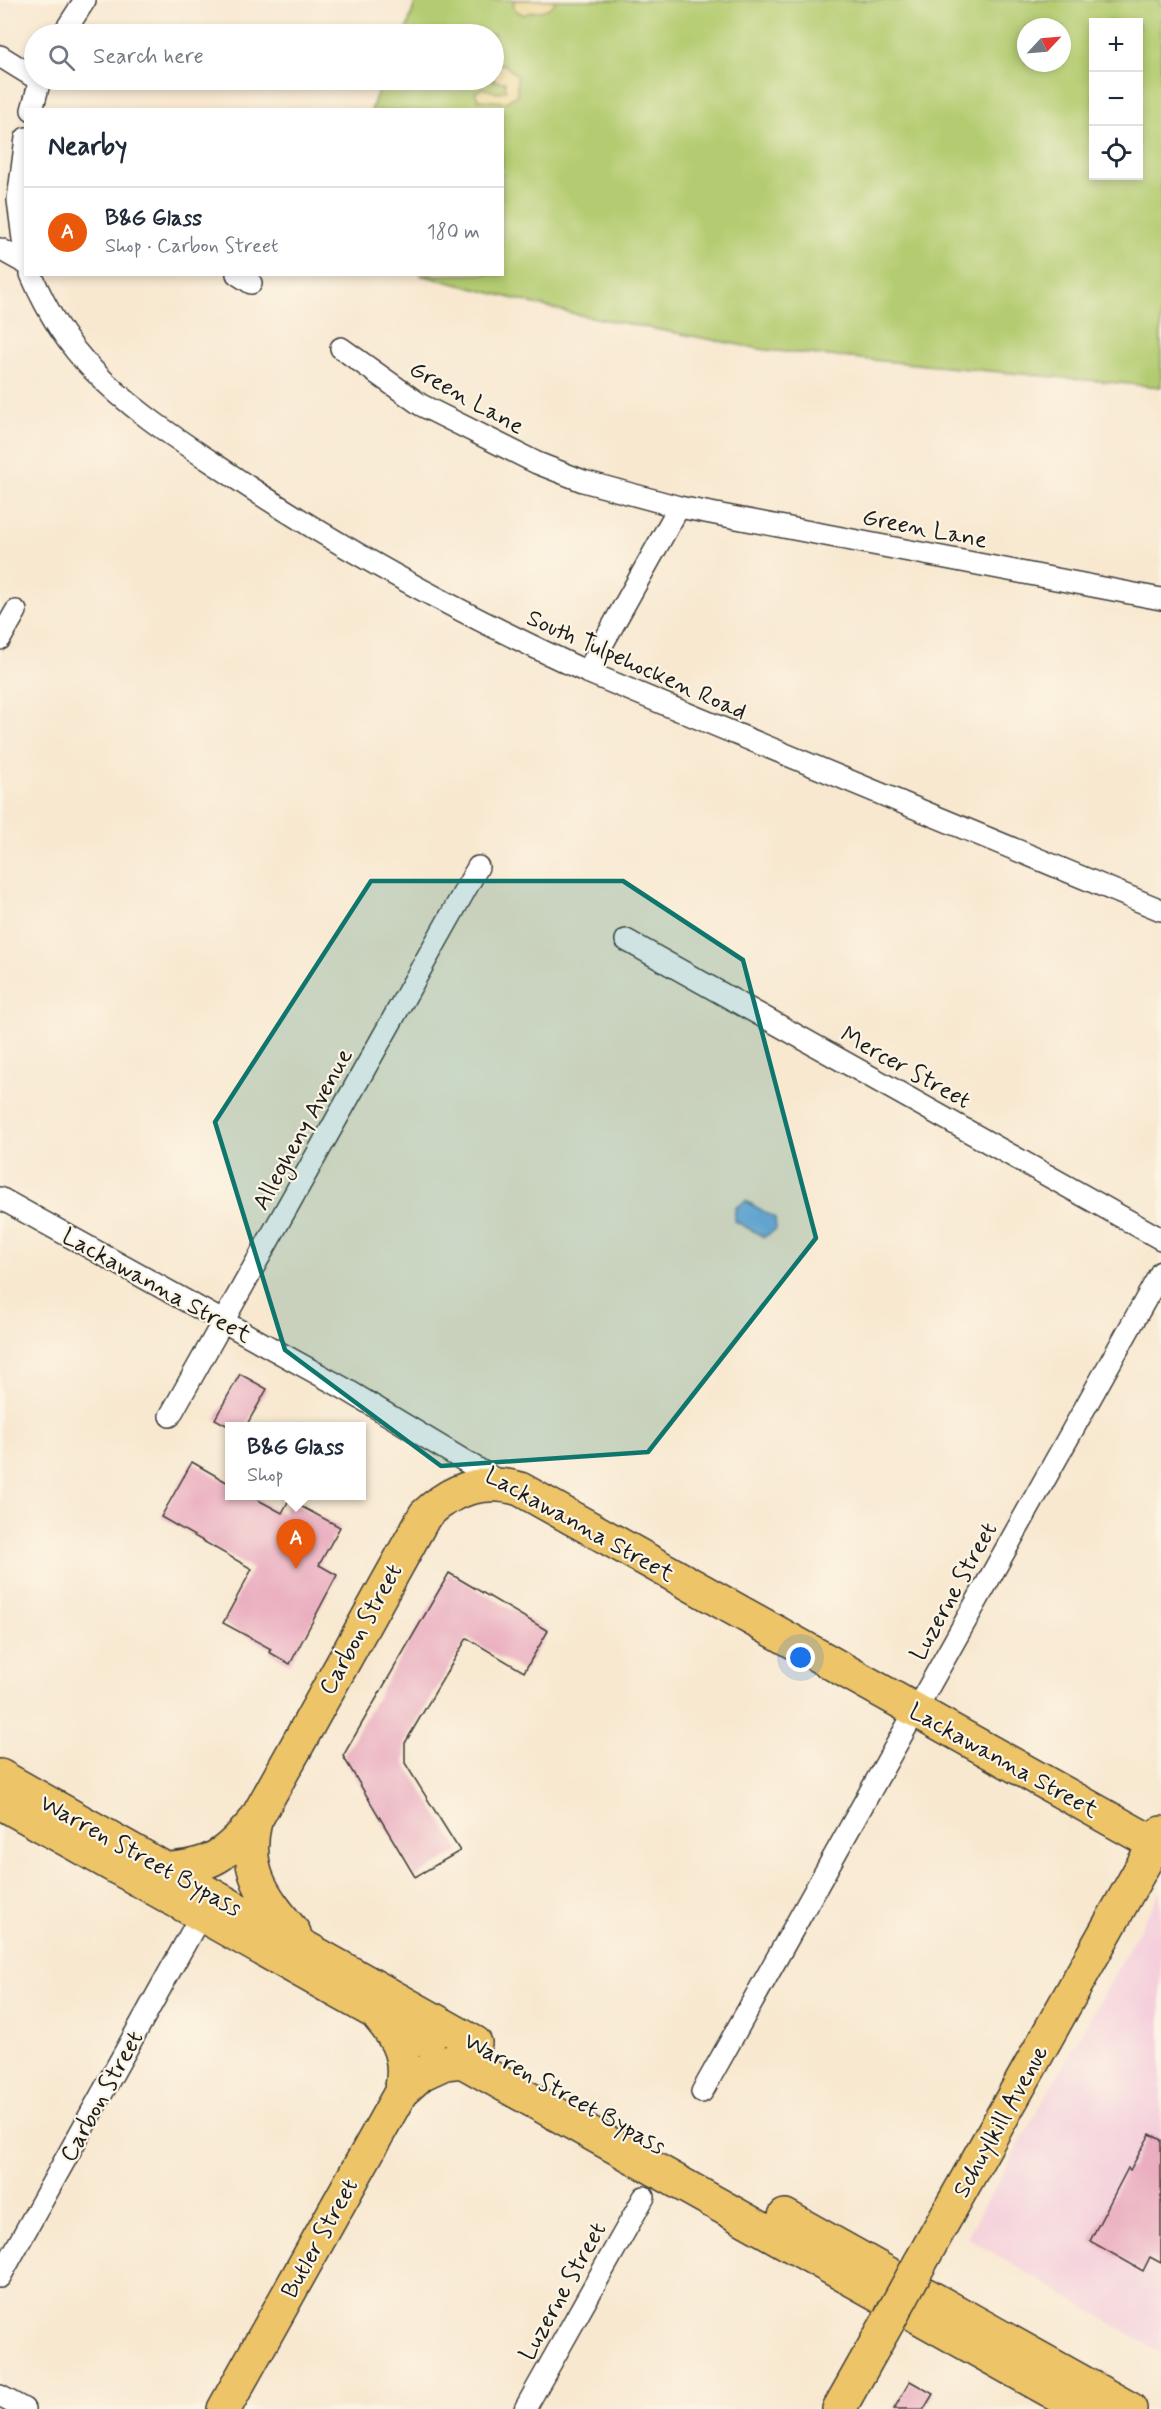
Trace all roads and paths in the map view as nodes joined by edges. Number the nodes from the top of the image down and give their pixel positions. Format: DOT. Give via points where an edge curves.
graph roads {
  1 [pos="85,0"];
  2 [pos="69,24"];
  3 [pos="0,56"];
  4 [pos="24,71"];
  5 [pos="37,90"];
  6 [pos="33,108"];
  7 [pos="24,154"];
  8 [pos="24,247"];
  9 [pos="0,249"];
  10 [pos="24,262"];
  11 [pos="32,276"];
  12 [pos="341,348"];
  13 [pos="679,507"];
  14 [pos="1161,599"];
  15 [pos="16,611"];
  16 [pos="0,639"];
  17 [pos="587,672"];
  18 [pos="478,867"];
  19 [pos="1161,910"];
  20 [pos="626,940"];
  21 [pos="0,1198"];
  22 [pos="1161,1239"];
  23 [pos="1161,1272"];
  24 [pos="222,1322"];
  25 [pos="170,1416"];
  26 [pos="503,1484"];
  27 [pos="915,1711"];
  28 [pos="0,1776"];
  29 [pos="0,1802"];
  30 [pos="255,1821"];
  31 [pos="1159,1841"];
  32 [pos="167,1869"];
  33 [pos="201,1915"];
  34 [pos="307,1948"];
  35 [pos="376,2013"];
  36 [pos="468,2052"];
  37 [pos="411,2083"];
  38 [pos="702,2092"];
  39 [pos="644,2197"];
  40 [pos="0,2277"];
  41 [pos="0,2396"];
  42 [pos="24,2409"];
  43 [pos="224,2409"];
  44 [pos="525,2409"];
  45 [pos="839,2409"];
  46 [pos="1083,2409"];
  47 [pos="1130,2409"];
  1 -- 2 [label="street"];
  3 -- 4 [label="street"];
  5 -- 6 [label="street"];
  7 -- 8 [label="street" via="18,200"];
  9 -- 10 [label="street"];
  11 -- 17 [label="street, South Tulpehocken Road" via="45,307 69,342 90,368 127,401 275,506 375,567"];
  12 -- 13 [label="street, Green Lane" via="421,405 527,459 582,481"];
  13 -- 14 [label="street, Green Lane"];
  13 -- 17 [label="street"];
  15 -- 16 [label="street"];
  17 -- 19 [label="street, South Tulpehocken Road"];
  18 -- 24 [label="street, Allegheny Avenue"];
  20 -- 22 [label="street, Mercer Street"];
  21 -- 24 [label="street, Lackawanna Street"];
  23 -- 27 [label="street, Luzerne Street"];
  24 -- 25 [label="street, Allegheny Avenue"];
  24 -- 26 [label="street, Lackawanna Street" via="348,1390"];
  26 -- 27 [label="main road, Lackawanna Street" via="520,1489"];
  26 -- 30 [label="main road, Carbon Street" via="483,1483 453,1493 425,1515"];
  27 -- 31 [label="main road, Lackawanna Street"];
  27 -- 38 [label="street, Luzerne Street"];
  28 -- 32 [label="main road, Warren Street Bypass"];
  29 -- 33 [label="main road, Warren Street Bypass"];
  30 -- 32 [label="main road" via="218,1857 190,1868"];
  30 -- 34 [label="main road" via="250,1850 256,1878 269,1902"];
  31 -- 45 [label="main road, Schuylkill Avenue, bridge"];
  32 -- 34 [label="main road, Warren Street Bypass"];
  33 -- 35 [label="main road, Warren Street Bypass"];
  33 -- 40 [label="street, Carbon Street"];
  34 -- 36 [label="main road, Warren Street Bypass"];
  35 -- 36 [label="main road, Warren Street Bypass"];
  35 -- 37 [label="main road" via="403,2052 404,2075"];
  36 -- 37 [label="main road"];
  36 -- 46 [label="main road, Warren Street Bypass"];
  36 -- 47 [label="main road, Warren Street Bypass"];
  37 -- 43 [label="main road, Butler Street"];
  39 -- 44 [label="street, Luzerne Street"];
  41 -- 42 [label="street"];
}
